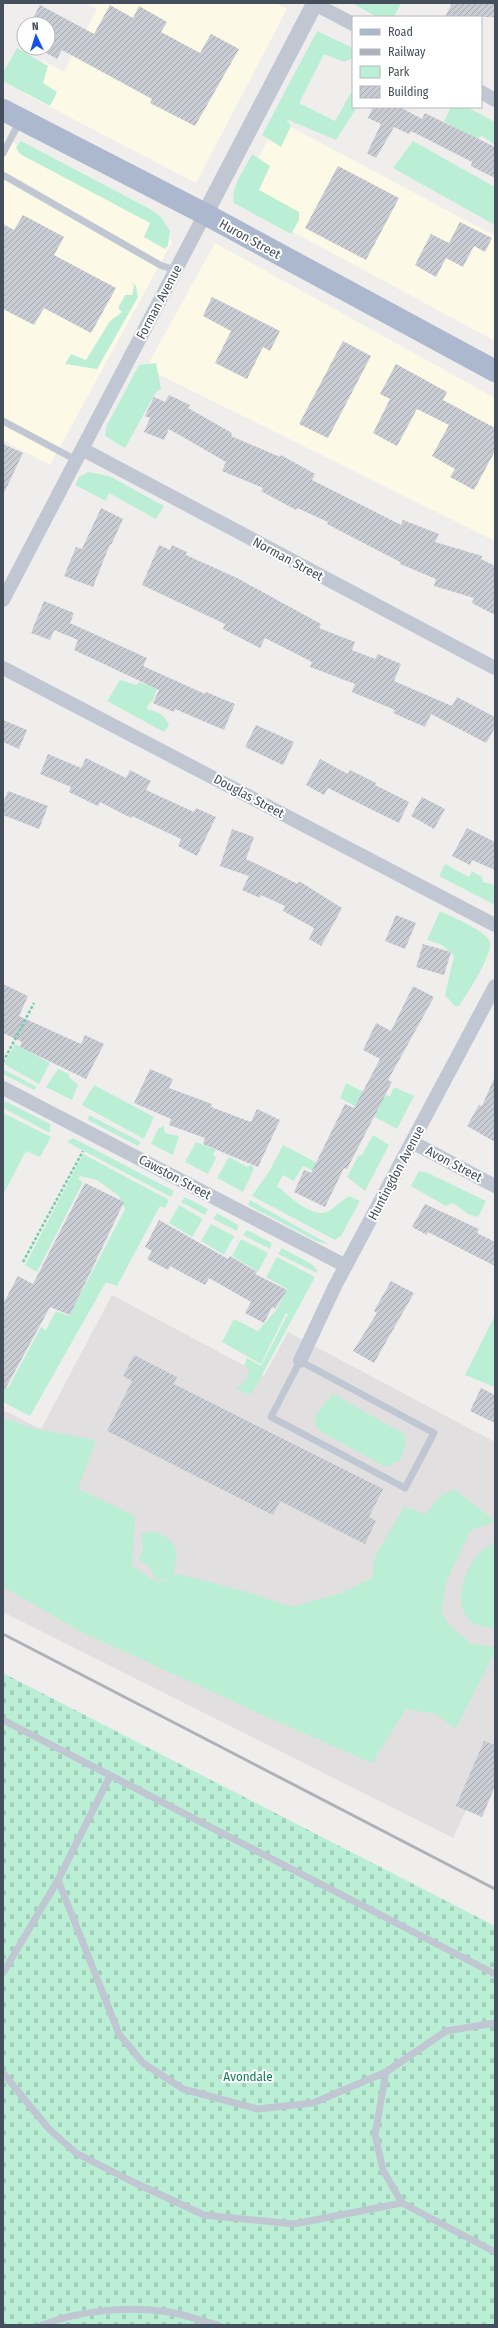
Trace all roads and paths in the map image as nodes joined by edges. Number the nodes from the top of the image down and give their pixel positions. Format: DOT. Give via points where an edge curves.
graph roads {
  1 [pos="314,3"];
  2 [pos="352,23"];
  3 [pos="482,93"];
  4 [pos="495,100"];
  5 [pos="12,115"];
  6 [pos="3,154"];
  7 [pos="3,175"];
  8 [pos="205,214"];
  9 [pos="175,270"];
  10 [pos="495,371"];
  11 [pos="3,421"];
  12 [pos="79,455"];
  13 [pos="3,600"];
  14 [pos="3,668"];
  15 [pos="495,668"];
  16 [pos="495,924"];
  17 [pos="495,986"];
  18 [pos="34,1003"];
  19 [pos="3,1062"];
  20 [pos="3,1088"];
  21 [pos="412,1142"];
  22 [pos="83,1151"];
  23 [pos="495,1186"];
  24 [pos="23,1262"];
  25 [pos="346,1266"];
  26 [pos="300,1361"];
  27 [pos="3,1720"];
  28 [pos="110,1776"];
  29 [pos="58,1880"];
  30 [pos="3,1973"];
  31 [pos="495,1974"];
  32 [pos="495,2023"];
  33 [pos="386,2072"];
  34 [pos="3,2073"];
  35 [pos="402,2203"];
  36 [pos="495,2252"];
  37 [pos="42,2325"];
  38 [pos="218,2325"];
  1 -- 2 [label="street"];
  1 -- 8 [label="street, Forman Avenue"];
  3 -- 4 [label="street"];
  5 -- 6 [label="lane"];
  5 -- 8 [label="main road, Huron Street"];
  7 -- 9 [label="lane" via="160,265"];
  8 -- 9 [label="street, Forman Avenue"];
  8 -- 10 [label="main road, Huron Street"];
  9 -- 12 [label="street, Forman Avenue"];
  11 -- 12 [label="lane"];
  12 -- 13 [label="street, Forman Avenue"];
  12 -- 15 [label="street, Norman Street"];
  14 -- 16 [label="street, Douglas Street"];
  17 -- 21 [label="street, Huntingdon Avenue"];
  18 -- 19 [label="path"];
  20 -- 25 [label="street, Cawston Street"];
  21 -- 23 [label="street, Avon Street"];
  21 -- 25 [label="street, Huntingdon Avenue"];
  22 -- 24 [label="path"];
  25 -- 26 [label="street, Huntingdon Avenue"];
  26 -- 26 [label="lane" via="272,1416 405,1488 434,1433"];
  27 -- 28 [label="lane"];
  28 -- 29 [label="lane"];
  28 -- 31 [label="lane"];
  29 -- 30 [label="lane"];
  29 -- 33 [label="lane" via="119,2034 143,2063 183,2089 257,2109 313,2103"];
  32 -- 33 [label="lane" via="446,2031"];
  33 -- 35 [label="lane" via="375,2135 383,2170"];
  34 -- 35 [label="lane" via="49,2129 76,2153 204,2215 294,2224"];
  35 -- 36 [label="lane"];
  37 -- 38 [label="lane" via="61,2318 126,2309 170,2312"];
}
